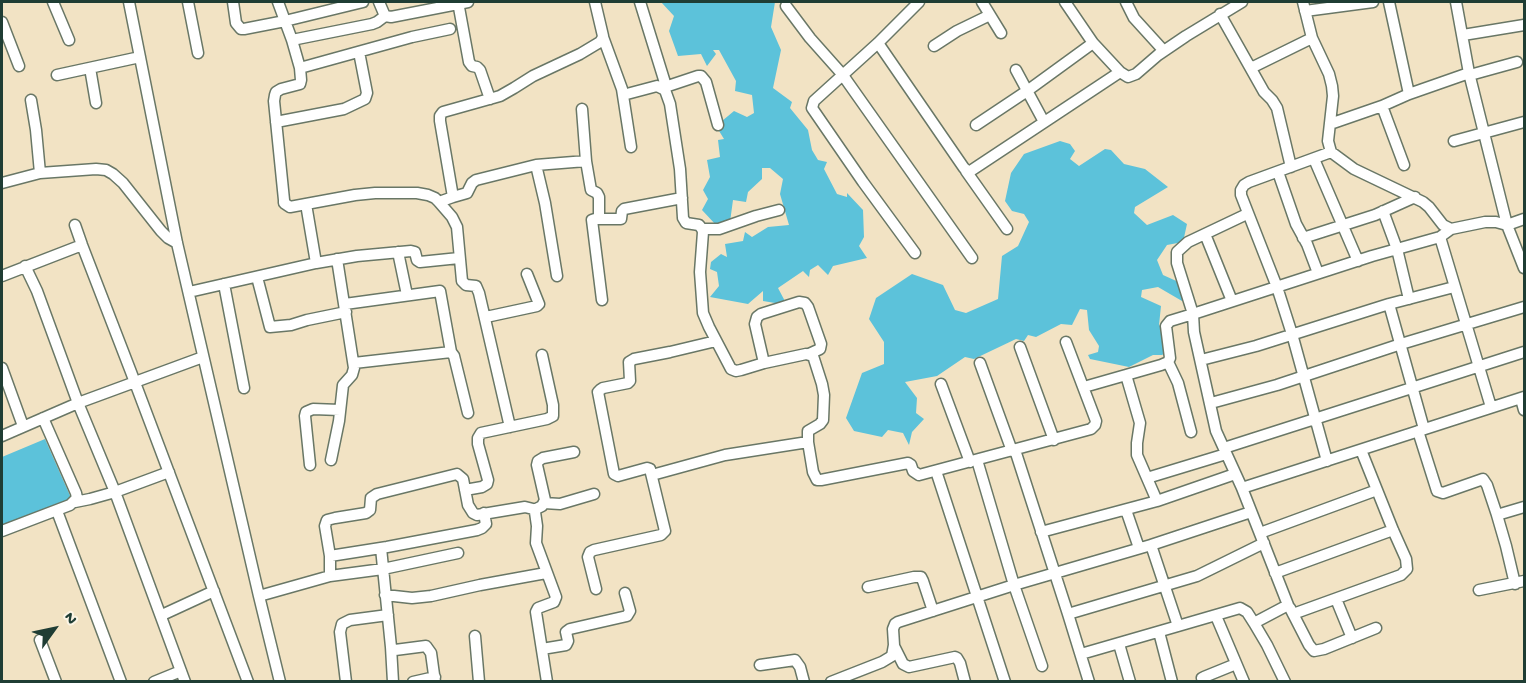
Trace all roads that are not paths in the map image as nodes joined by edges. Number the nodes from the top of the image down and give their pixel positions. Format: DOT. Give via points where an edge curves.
graph roads {
  1 [pos="53,2"];
  2 [pos="129,2"];
  3 [pos="188,2"];
  4 [pos="233,2"];
  5 [pos="278,2"];
  6 [pos="363,2"];
  7 [pos="379,2"];
  8 [pos="461,2"];
  9 [pos="595,2"];
  10 [pos="640,2"];
  11 [pos="918,2"];
  12 [pos="982,2"];
  13 [pos="1065,2"];
  14 [pos="1126,2"];
  15 [pos="1242,2"];
  16 [pos="1373,2"];
  17 [pos="1389,2"];
  18 [pos="1456,2"];
  19 [pos="786,6"];
  20 [pos="1304,6"];
  21 [pos="1220,14"];
  22 [pos="990,15"];
  23 [pos="385,16"];
  24 [pos="285,21"];
  25 [pos="2,22"];
  26 [pos="1524,25"];
  27 [pos="450,29"];
  28 [pos="1001,33"];
  29 [pos="1463,35"];
  30 [pos="603,37"];
  31 [pos="1312,38"];
  32 [pos="69,40"];
  33 [pos="292,40"];
  34 [pos="878,43"];
  35 [pos="1093,43"];
  36 [pos="934,45"];
  37 [pos="1164,51"];
  38 [pos="198,52"];
  39 [pos="359,52"];
  40 [pos="141,57"];
  41 [pos="1517,62"];
  42 [pos="19,66"];
  43 [pos="90,68"];
  44 [pos="300,68"];
  45 [pos="1251,68"];
  46 [pos="1016,70"];
  47 [pos="1120,72"];
  48 [pos="842,74"];
  49 [pos="1470,74"];
  50 [pos="57,75"];
  51 [pos="664,87"];
  52 [pos="1027,91"];
  53 [pos="1409,94"];
  54 [pos="623,95"];
  55 [pos="490,99"];
  56 [pos="31,100"];
  57 [pos="96,103"];
  58 [pos="1382,106"];
  59 [pos="582,109"];
  60 [pos="276,122"];
  61 [pos="1044,122"];
  62 [pos="1524,122"];
  63 [pos="1330,124"];
  64 [pos="718,125"];
  65 [pos="976,125"];
  66 [pos="1484,133"];
  67 [pos="1454,141"];
  68 [pos="631,147"];
  69 [pos="1331,152"];
  70 [pos="1314,159"];
  71 [pos="586,160"];
  72 [pos="536,165"];
  73 [pos="1404,165"];
  74 [pos="1291,167"];
  75 [pos="966,171"];
  76 [pos="1278,172"];
  77 [pos="40,173"];
  78 [pos="2,183"];
  79 [pos="453,197"];
  80 [pos="1415,197"];
  81 [pos="682,198"];
  82 [pos="439,202"];
  83 [pos="306,204"];
  84 [pos="779,210"];
  85 [pos="1383,211"];
  86 [pos="1247,214"];
  87 [pos="599,219"];
  88 [pos="1524,219"];
  89 [pos="75,225"];
  90 [pos="1341,225"];
  91 [pos="1507,225"];
  92 [pos="702,229"];
  93 [pos="1007,229"];
  94 [pos="1451,229"];
  95 [pos="1205,234"];
  96 [pos="1440,237"];
  97 [pos="1304,238"];
  98 [pos="177,243"];
  99 [pos="82,245"];
  100 [pos="1397,249"];
  101 [pos="399,252"];
  102 [pos="915,253"];
  103 [pos="459,258"];
  104 [pos="972,258"];
  105 [pos="337,259"];
  106 [pos="1358,261"];
  107 [pos="316,263"];
  108 [pos="25,266"];
  109 [pos="1524,268"];
  110 [pos="1318,273"];
  111 [pos="527,274"];
  112 [pos="2,276"];
  113 [pos="557,276"];
  114 [pos="257,277"];
  115 [pos="224,284"];
  116 [pos="1277,287"];
  117 [pos="1454,287"];
  118 [pos="189,292"];
  119 [pos="407,295"];
  120 [pos="1409,299"];
  121 [pos="602,300"];
  122 [pos="1232,302"];
  123 [pos="1389,304"];
  124 [pos="1524,307"];
  125 [pos="345,308"];
  126 [pos="1193,314"];
  127 [pos="486,317"];
  128 [pos="1465,324"];
  129 [pos="1292,334"];
  130 [pos="716,341"];
  131 [pos="1066,342"];
  132 [pos="1401,344"];
  133 [pos="1020,347"];
  134 [pos="451,352"];
  135 [pos="1524,352"];
  136 [pos="809,354"];
  137 [pos="542,355"];
  138 [pos="203,357"];
  139 [pos="1201,360"];
  140 [pos="1168,362"];
  141 [pos="354,363"];
  142 [pos="764,363"];
  143 [pos="980,363"];
  144 [pos="1478,366"];
  145 [pos="2,368"];
  146 [pos="1126,375"];
  147 [pos="1303,376"];
  148 [pos="135,381"];
  149 [pos="941,384"];
  150 [pos="1084,387"];
  151 [pos="1412,387"];
  152 [pos="244,388"];
  153 [pos="1522,398"];
  154 [pos="78,403"];
  155 [pos="1211,403"];
  156 [pos="1491,407"];
  157 [pos="340,410"];
  158 [pos="1524,410"];
  159 [pos="468,413"];
  160 [pos="43,418"];
  161 [pos="1316,419"];
  162 [pos="23,426"];
  163 [pos="510,427"];
  164 [pos="1421,430"];
  165 [pos="1191,432"];
  166 [pos="2,436"];
  167 [pos="1054,440"];
  168 [pos="808,442"];
  169 [pos="1361,450"];
  170 [pos="1014,451"];
  171 [pos="1225,451"];
  172 [pos="573,452"];
  173 [pos="331,460"];
  174 [pos="973,461"];
  175 [pos="1326,461"];
  176 [pos="310,465"];
  177 [pos="936,471"];
  178 [pos="169,472"];
  179 [pos="1235,474"];
  180 [pos="652,475"];
  181 [pos="1147,478"];
  182 [pos="1242,488"];
  183 [pos="465,490"];
  184 [pos="1377,490"];
  185 [pos="115,492"];
  186 [pos="594,494"];
  187 [pos="1157,501"];
  188 [pos="75,502"];
  189 [pos="544,503"];
  190 [pos="1524,507"];
  191 [pos="534,510"];
  192 [pos="1126,510"];
  193 [pos="57,511"];
  194 [pos="1251,512"];
  195 [pos="484,513"];
  196 [pos="1497,515"];
  197 [pos="1392,530"];
  198 [pos="2,531"];
  199 [pos="1041,532"];
  200 [pos="1262,538"];
  201 [pos="1151,545"];
  202 [pos="381,548"];
  203 [pos="1139,548"];
  204 [pos="458,554"];
  205 [pos="330,556"];
  206 [pos="383,569"];
  207 [pos="546,573"];
  208 [pos="1054,573"];
  209 [pos="1275,573"];
  210 [pos="330,576"];
  211 [pos="1520,582"];
  212 [pos="1014,585"];
  213 [pos="1165,585"];
  214 [pos="868,587"];
  215 [pos="596,589"];
  216 [pos="1479,590"];
  217 [pos="214,591"];
  218 [pos="625,593"];
  219 [pos="385,595"];
  220 [pos="259,596"];
  221 [pos="978,597"];
  222 [pos="1336,599"];
  223 [pos="1291,610"];
  224 [pos="933,611"];
  225 [pos="1068,614"];
  226 [pos="162,615"];
  227 [pos="388,615"];
  228 [pos="1216,616"];
  229 [pos="1254,623"];
  230 [pos="1178,626"];
  231 [pos="1376,628"];
  232 [pos="1159,632"];
  233 [pos="475,636"];
  234 [pos="1352,638"];
  235 [pos="40,640"];
  236 [pos="1119,644"];
  237 [pos="894,645"];
  238 [pos="391,647"];
  239 [pos="542,649"];
  240 [pos="1081,654"];
  241 [pos="1236,664"];
  242 [pos="759,665"];
  243 [pos="1042,666"];
  244 [pos="183,676"];
  245 [pos="435,679"];
  246 [pos="56,681"];
  247 [pos="121,681"];
  248 [pos="154,681"];
  249 [pos="248,681"];
  250 [pos="280,681"];
  251 [pos="346,681"];
  252 [pos="393,681"];
  253 [pos="413,681"];
  254 [pos="479,681"];
  255 [pos="548,681"];
  256 [pos="804,681"];
  257 [pos="831,681"];
  258 [pos="964,681"];
  259 [pos="1005,681"];
  260 [pos="1089,681"];
  261 [pos="1130,681"];
  262 [pos="1172,681"];
  263 [pos="1203,681"];
  264 [pos="1244,681"];
  265 [pos="1285,681"];
  1 -- 32 [label="street"];
  2 -- 40 [label="street"];
  3 -- 38 [label="street"];
  4 -- 24 [label="street" via="236,23 241,29"];
  5 -- 24 [label="street"];
  6 -- 24 [label="street"];
  7 -- 23 [label="street"];
  8 -- 23 [label="street"];
  8 -- 55 [label="street" via="469,62 480,70"];
  9 -- 30 [label="street"];
  10 -- 51 [label="street"];
  11 -- 34 [label="street"];
  12 -- 22 [label="street"];
  13 -- 35 [label="street"];
  14 -- 37 [label="street" via="1134,18"];
  15 -- 21 [label="street"];
  16 -- 20 [label="street"];
  17 -- 53 [label="street"];
  18 -- 29 [label="street"];
  19 -- 48 [label="street"];
  20 -- 31 [label="street"];
  21 -- 37 [label="street"];
  21 -- 45 [label="street"];
  22 -- 28 [label="street"];
  22 -- 36 [label="street"];
  23 -- 33 [label="street" via="372,24"];
  24 -- 33 [label="street"];
  25 -- 42 [label="street"];
  26 -- 29 [label="street"];
  27 -- 39 [label="street"];
  29 -- 49 [label="street"];
  30 -- 54 [label="street"];
  30 -- 55 [label="street" via="580,54"];
  31 -- 45 [label="street"];
  31 -- 63 [label="street" via="1332,86"];
  33 -- 44 [label="street"];
  34 -- 48 [label="street"];
  34 -- 75 [label="street"];
  35 -- 47 [label="street"];
  35 -- 52 [label="street"];
  37 -- 47 [label="street" via="1131,77"];
  39 -- 44 [label="street"];
  39 -- 60 [label="street" via="365,99 333,112"];
  40 -- 43 [label="street"];
  40 -- 98 [label="street"];
  41 -- 49 [label="street"];
  43 -- 50 [label="street"];
  43 -- 57 [label="street"];
  44 -- 60 [label="street" via="300,84 276,92"];
  45 -- 74 [label="street" via="1277,108"];
  46 -- 52 [label="street"];
  47 -- 61 [label="street"];
  48 -- 102 [label="street" via="814,101 812,108"];
  48 -- 104 [label="street"];
  49 -- 53 [label="street"];
  49 -- 66 [label="street"];
  51 -- 54 [label="street"];
  51 -- 64 [label="street" via="702,76"];
  51 -- 81 [label="street" via="670,104"];
  52 -- 61 [label="street"];
  52 -- 65 [label="street"];
  53 -- 58 [label="street"];
  54 -- 68 [label="street"];
  55 -- 79 [label="street" via="448,110 441,116"];
  56 -- 77 [label="street"];
  58 -- 63 [label="street"];
  58 -- 73 [label="street"];
  59 -- 71 [label="street"];
  60 -- 83 [label="street" via="284,203 290,207"];
  61 -- 75 [label="street" via="972,171"];
  62 -- 66 [label="street"];
  63 -- 69 [label="street"];
  66 -- 67 [label="street"];
  66 -- 91 [label="street"];
  69 -- 70 [label="street"];
  69 -- 80 [label="street" via="1354,169"];
  70 -- 74 [label="street"];
  70 -- 90 [label="street"];
  71 -- 72 [label="street"];
  71 -- 87 [label="street" via="591,190 598,194"];
  72 -- 79 [label="street" via="476,180 467,193"];
  72 -- 113 [label="street"];
  74 -- 76 [label="street"];
  75 -- 93 [label="street"];
  76 -- 86 [label="street" via="1244,185 1241,195"];
  76 -- 97 [label="street"];
  77 -- 78 [label="street"];
  77 -- 98 [label="street" via="106,170 123,183 160,231"];
  79 -- 82 [label="street"];
  80 -- 85 [label="street"];
  80 -- 94 [label="street"];
  81 -- 87 [label="street" via="624,209 621,219"];
  81 -- 92 [label="street" via="684,221"];
  82 -- 83 [label="street" via="417,193 375,193"];
  82 -- 103 [label="street" via="457,227"];
  83 -- 107 [label="street"];
  84 -- 92 [label="street" via="720,229"];
  85 -- 90 [label="street"];
  85 -- 100 [label="street"];
  86 -- 95 [label="street"];
  86 -- 116 [label="street"];
  87 -- 121 [label="street" via="591,222"];
  88 -- 91 [label="street"];
  89 -- 99 [label="street"];
  90 -- 97 [label="street"];
  90 -- 106 [label="street"];
  91 -- 94 [label="street" via="1485,222"];
  91 -- 109 [label="street"];
  92 -- 130 [label="street" via="701,302"];
  94 -- 96 [label="street"];
  95 -- 122 [label="street"];
  95 -- 126 [label="street" via="1183,245 1176,258"];
  96 -- 100 [label="street"];
  96 -- 117 [label="street"];
  97 -- 110 [label="street"];
  98 -- 118 [label="street"];
  99 -- 108 [label="street"];
  99 -- 148 [label="street"];
  100 -- 106 [label="street"];
  100 -- 120 [label="street"];
  101 -- 103 [label="street" via="413,251 420,262"];
  101 -- 105 [label="street"];
  101 -- 119 [label="street"];
  103 -- 127 [label="street" via="462,281 476,286"];
  105 -- 107 [label="street"];
  105 -- 125 [label="street"];
  106 -- 110 [label="street"];
  107 -- 114 [label="street"];
  108 -- 112 [label="street"];
  108 -- 154 [label="street"];
  110 -- 116 [label="street"];
  111 -- 127 [label="street" via="539,304"];
  114 -- 115 [label="street"];
  114 -- 125 [label="street" via="270,327 294,325"];
  115 -- 118 [label="street"];
  115 -- 152 [label="street"];
  116 -- 122 [label="street"];
  116 -- 129 [label="street"];
  117 -- 120 [label="street"];
  117 -- 128 [label="street"];
  118 -- 138 [label="street"];
  119 -- 125 [label="street"];
  119 -- 134 [label="street" via="441,293"];
  120 -- 123 [label="street"];
  122 -- 126 [label="street"];
  123 -- 129 [label="street"];
  123 -- 132 [label="street"];
  124 -- 128 [label="street"];
  125 -- 141 [label="street"];
  126 -- 139 [label="street"];
  126 -- 140 [label="street" via="1170,321 1166,327"];
  127 -- 163 [label="street"];
  128 -- 132 [label="street"];
  128 -- 144 [label="street"];
  129 -- 139 [label="street"];
  129 -- 147 [label="street"];
  130 -- 142 [label="street" via="733,370"];
  130 -- 180 [label="street" via="634,358 629,362 628,383 603,388 598,393 614,474 649,468"];
  131 -- 150 [label="street"];
  132 -- 147 [label="street"];
  132 -- 151 [label="street"];
  133 -- 167 [label="street"];
  134 -- 141 [label="street"];
  134 -- 159 [label="street"];
  135 -- 144 [label="street"];
  136 -- 142 [label="street"];
  136 -- 142 [label="street" via="820,349 821,344 805,303 799,302 757,317 755,324"];
  136 -- 168 [label="street" via="817,366 824,395 823,420 808,431"];
  137 -- 163 [label="street" via="553,416"];
  138 -- 148 [label="street"];
  138 -- 220 [label="street"];
  139 -- 155 [label="street"];
  140 -- 146 [label="street"];
  140 -- 165 [label="street"];
  141 -- 157 [label="street" via="352,375 343,385"];
  143 -- 170 [label="street"];
  144 -- 151 [label="street"];
  144 -- 156 [label="street"];
  145 -- 162 [label="street"];
  146 -- 150 [label="street"];
  146 -- 181 [label="street" via="1140,423 1136,449"];
  147 -- 155 [label="street"];
  147 -- 161 [label="street"];
  148 -- 154 [label="street"];
  148 -- 178 [label="street"];
  149 -- 174 [label="street"];
  150 -- 167 [label="street" via="1095,425"];
  151 -- 161 [label="street"];
  151 -- 164 [label="street"];
  153 -- 156 [label="street"];
  153 -- 158 [label="street"];
  154 -- 160 [label="street"];
  154 -- 185 [label="street"];
  155 -- 171 [label="street" via="1216,431"];
  156 -- 164 [label="street"];
  157 -- 173 [label="street"];
  157 -- 176 [label="street" via="306,412"];
  160 -- 162 [label="street"];
  160 -- 188 [label="street" via="76,493"];
  161 -- 171 [label="street"];
  161 -- 175 [label="street"];
  162 -- 166 [label="street"];
  163 -- 183 [label="street" via="479,435 488,480 482,487"];
  164 -- 169 [label="street"];
  164 -- 196 [label="street" via="1437,491 1443,493 1483,479"];
  167 -- 170 [label="street"];
  168 -- 177 [label="street" via="817,480 908,463 916,474"];
  168 -- 180 [label="street" via="725,455"];
  169 -- 175 [label="street"];
  169 -- 184 [label="street"];
  170 -- 174 [label="street"];
  170 -- 199 [label="street"];
  171 -- 179 [label="street"];
  171 -- 181 [label="street"];
  172 -- 189 [label="street" via="538,461"];
  174 -- 177 [label="street"];
  174 -- 212 [label="street"];
  175 -- 182 [label="street"];
  177 -- 221 [label="street"];
  178 -- 185 [label="street"];
  178 -- 217 [label="street"];
  179 -- 182 [label="street"];
  179 -- 187 [label="street"];
  180 -- 215 [label="street" via="663,534 590,552"];
  181 -- 187 [label="street"];
  182 -- 194 [label="street"];
  183 -- 195 [label="street" via="470,511"];
  183 -- 205 [label="street" via="463,478 457,474 373,496 366,513 327,520"];
  184 -- 197 [label="street"];
  184 -- 200 [label="street"];
  185 -- 188 [label="street"];
  185 -- 226 [label="street"];
  186 -- 189 [label="street" via="560,504"];
  187 -- 192 [label="street"];
  188 -- 193 [label="street"];
  189 -- 191 [label="street"];
  190 -- 196 [label="street"];
  191 -- 195 [label="street" via="525,507"];
  191 -- 207 [label="street" via="536,543"];
  192 -- 199 [label="street"];
  192 -- 203 [label="street"];
  193 -- 198 [label="street"];
  193 -- 247 [label="street"];
  194 -- 200 [label="street"];
  194 -- 201 [label="street"];
  195 -- 202 [label="street" via="486,524 482,528"];
  196 -- 211 [label="street"];
  197 -- 209 [label="street"];
  197 -- 222 [label="street" via="1407,564 1404,573"];
  199 -- 208 [label="street"];
  200 -- 209 [label="street"];
  200 -- 213 [label="street" via="1206,572"];
  201 -- 203 [label="street"];
  201 -- 213 [label="street"];
  202 -- 205 [label="street"];
  202 -- 206 [label="street"];
  203 -- 208 [label="street"];
  204 -- 206 [label="street"];
  205 -- 210 [label="street"];
  206 -- 210 [label="street"];
  206 -- 219 [label="street"];
  207 -- 219 [label="street" via="431,597"];
  207 -- 239 [label="street" via="556,597 536,612"];
  208 -- 212 [label="street"];
  208 -- 225 [label="street"];
  209 -- 223 [label="street"];
  210 -- 220 [label="street"];
  211 -- 216 [label="street"];
  212 -- 221 [label="street"];
  212 -- 243 [label="street"];
  213 -- 225 [label="street"];
  213 -- 230 [label="street"];
  214 -- 224 [label="street" via="921,577"];
  217 -- 226 [label="street"];
  217 -- 249 [label="street"];
  218 -- 239 [label="street" via="630,611 627,616 570,629 566,632 566,645"];
  219 -- 227 [label="street"];
  220 -- 250 [label="street"];
  221 -- 224 [label="street"];
  221 -- 259 [label="street"];
  222 -- 223 [label="street"];
  222 -- 234 [label="street"];
  223 -- 229 [label="street"];
  223 -- 234 [label="street" via="1314,651"];
  224 -- 237 [label="street" via="895,624"];
  225 -- 240 [label="street"];
  226 -- 244 [label="street"];
  227 -- 238 [label="street"];
  227 -- 251 [label="street" via="342,624"];
  228 -- 229 [label="street" via="1240,608"];
  228 -- 230 [label="street"];
  228 -- 241 [label="street"];
  229 -- 265 [label="street"];
  230 -- 232 [label="street"];
  231 -- 234 [label="street"];
  232 -- 236 [label="street"];
  232 -- 262 [label="street"];
  233 -- 254 [label="street"];
  235 -- 246 [label="street"];
  236 -- 240 [label="street"];
  236 -- 261 [label="street"];
  237 -- 257 [label="street" via="894,651 882,662"];
  237 -- 258 [label="street" via="903,664 909,667 957,658"];
  238 -- 245 [label="street" via="395,650 426,646"];
  238 -- 252 [label="street"];
  239 -- 255 [label="street"];
  240 -- 260 [label="street"];
  241 -- 263 [label="street" via="1202,678"];
  241 -- 264 [label="street"];
  242 -- 256 [label="street" via="795,660"];
  244 -- 248 [label="street"];
  245 -- 253 [label="street"];
}
